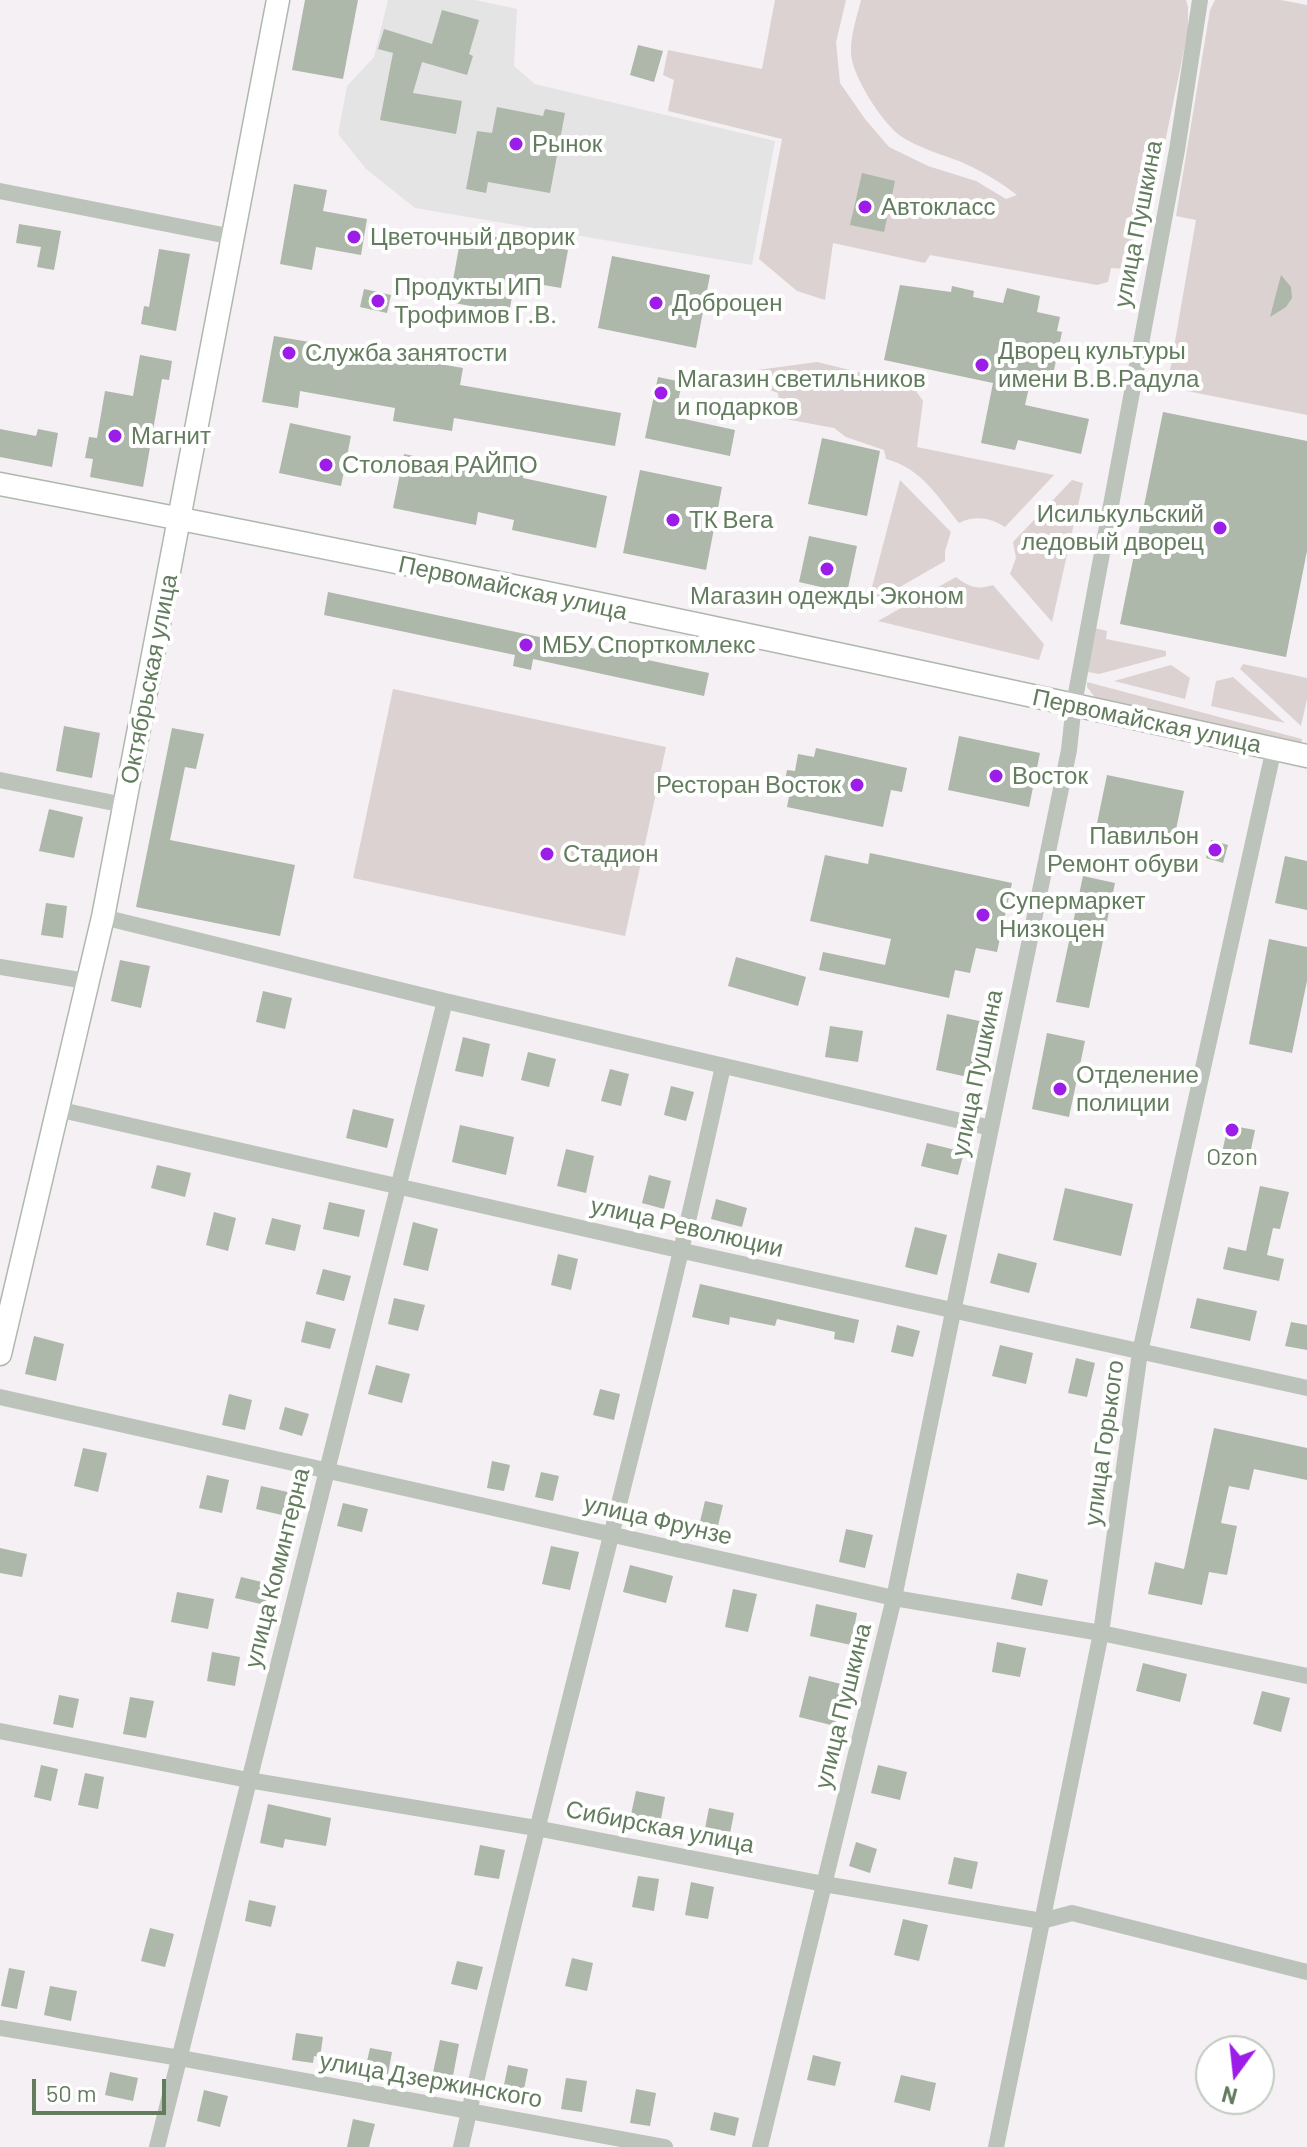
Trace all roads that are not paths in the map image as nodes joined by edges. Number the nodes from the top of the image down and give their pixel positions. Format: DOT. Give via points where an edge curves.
graph roads {
  1 [pos="278,0"];
  2 [pos="1200,0"];
  3 [pos="0,191"];
  4 [pos="233,237"];
  5 [pos="0,484"];
  6 [pos="180,518"];
  7 [pos="1074,704"];
  8 [pos="1274,748"];
  9 [pos="1307,756"];
  10 [pos="0,780"];
  11 [pos="124,805"];
  12 [pos="103,917"];
  13 [pos="0,967"];
  14 [pos="86,981"];
  15 [pos="445,1001"];
  16 [pos="723,1066"];
  17 [pos="57,1109"];
  18 [pos="991,1128"];
  19 [pos="397,1187"];
  20 [pos="683,1251"];
  21 [pos="952,1311"];
  22 [pos="1140,1352"];
  23 [pos="0,1354"];
  24 [pos="1307,1388"];
  25 [pos="0,1397"];
  26 [pos="327,1469"];
  27 [pos="614,1535"];
  28 [pos="894,1598"];
  29 [pos="1101,1633"];
  30 [pos="1307,1676"];
  31 [pos="0,1731"];
  32 [pos="248,1780"];
  33 [pos="536,1828"];
  34 [pos="824,1884"];
  35 [pos="1042,1921"];
  36 [pos="1307,1972"];
  37 [pos="0,2028"];
  38 [pos="180,2058"];
  39 [pos="469,2111"];
  40 [pos="157,2147"];
  41 [pos="461,2147"];
  42 [pos="665,2147"];
  43 [pos="760,2147"];
  44 [pos="996,2147"];
  1 -- 4 [label="street, Октябрьская улица"];
  2 -- 7 [label="street, улица Пушкина"];
  3 -- 4 [label="street"];
  4 -- 6 [label="street, Октябрьская улица"];
  5 -- 6 [label="street, Первомайская улица"];
  6 -- 7 [label="street, Первомайская улица"];
  6 -- 11 [label="street, Октябрьская улица"];
  7 -- 8 [label="street, Первомайская улица"];
  7 -- 18 [label="street, улица Пушкина"];
  8 -- 9 [label="street, Первомайская улица"];
  8 -- 22 [label="street, улица Горького"];
  10 -- 11 [label="street"];
  11 -- 12 [label="street, Октябрьская улица"];
  12 -- 14 [label="street, Октябрьская улица"];
  12 -- 15 [label="street"];
  13 -- 14 [label="street"];
  14 -- 17 [label="street, Октябрьская улица"];
  15 -- 16 [label="street"];
  15 -- 19 [label="street, улица Коминтерна"];
  16 -- 18 [label="street"];
  16 -- 20 [label="street"];
  17 -- 19 [label="street, улица Революции"];
  17 -- 23 [label="street, Октябрьская улица"];
  18 -- 21 [label="street, улица Пушкина"];
  19 -- 20 [label="street, улица Революции"];
  19 -- 26 [label="street, улица Коминтерна"];
  20 -- 21 [label="street, улица Революции"];
  20 -- 27 [label="street"];
  21 -- 22 [label="street, улица Революции"];
  21 -- 28 [label="street, улица Пушкина"];
  22 -- 24 [label="street, улица Революции"];
  22 -- 29 [label="street, улица Горького"];
  25 -- 26 [label="street, улица Фрунзе"];
  26 -- 27 [label="street, улица Фрунзе"];
  26 -- 32 [label="street, улица Коминтерна"];
  27 -- 28 [label="street, улица Фрунзе"];
  27 -- 33 [label="street"];
  28 -- 29 [label="street, улица Фрунзе"];
  28 -- 34 [label="street, улица Пушкина"];
  29 -- 30 [label="street, улица Фрунзе"];
  29 -- 35 [label="street, улица Горького"];
  31 -- 32 [label="street, Сибирская улица"];
  32 -- 33 [label="street, Сибирская улица"];
  32 -- 38 [label="street, улица Коминтерна"];
  33 -- 34 [label="street, Сибирская улица"];
  33 -- 39 [label="street"];
  34 -- 35 [label="street, Сибирская улица"];
  34 -- 43 [label="street, улица Пушкина"];
  35 -- 36 [label="street, Сибирская улица" via="1072,1913"];
  35 -- 44 [label="street, улица Горького"];
  37 -- 38 [label="street, улица Дзержинского"];
  38 -- 39 [label="street, улица Дзержинского"];
  38 -- 40 [label="street, улица Коминтерна"];
  39 -- 41 [label="street"];
  39 -- 42 [label="street, улица Дзержинского"];
}
